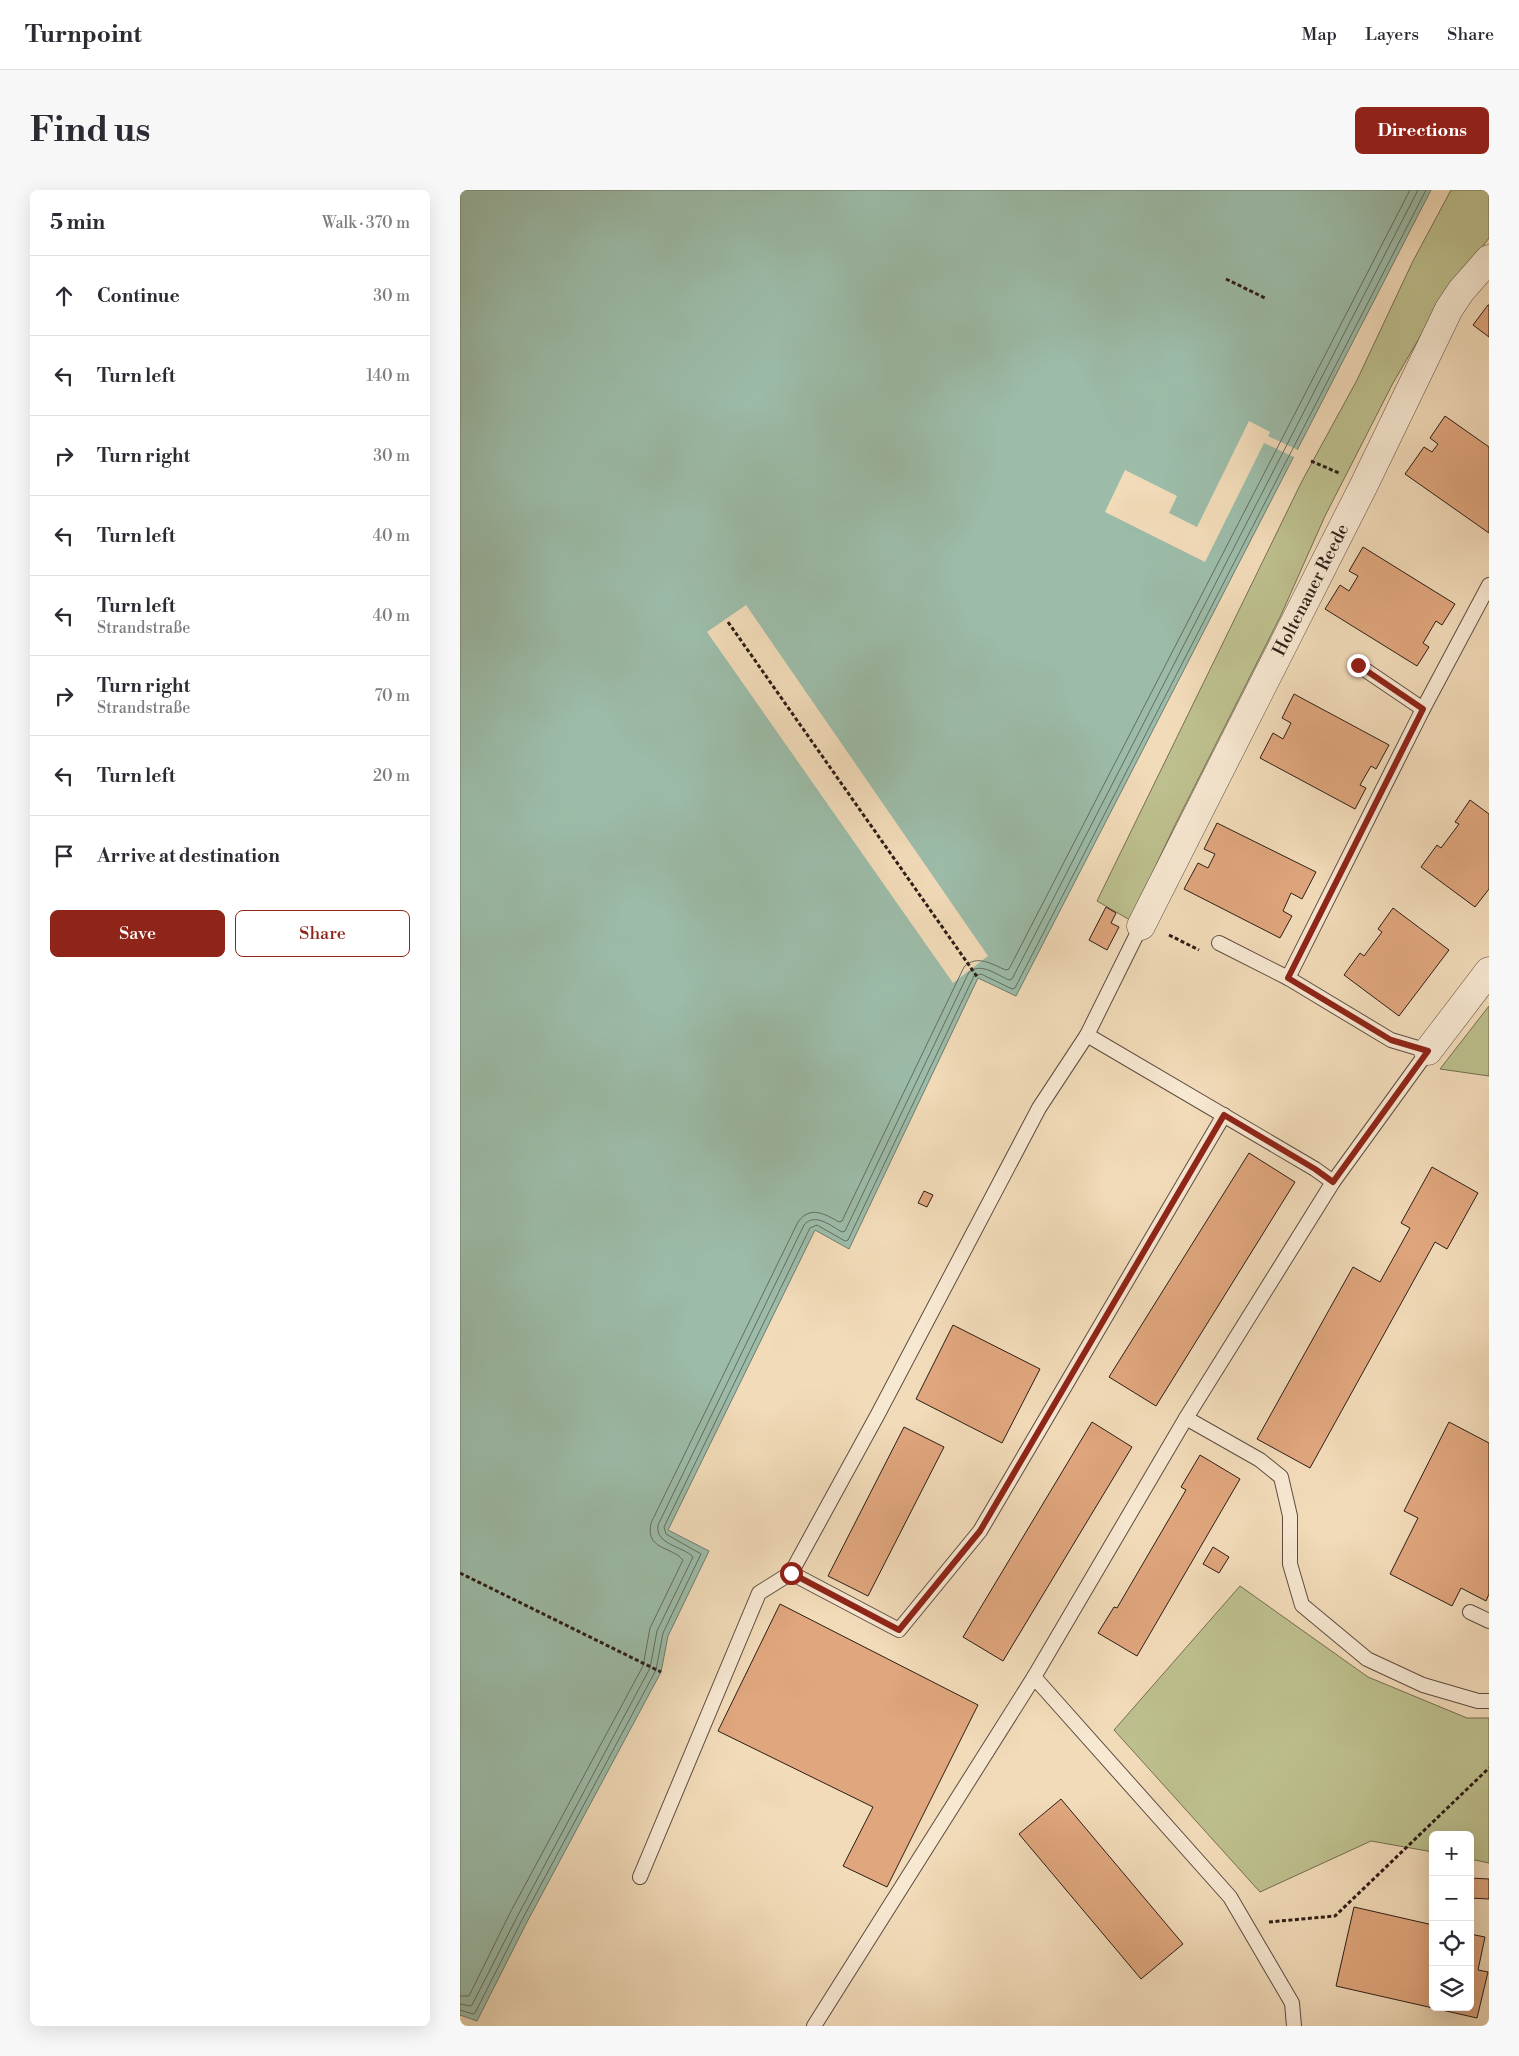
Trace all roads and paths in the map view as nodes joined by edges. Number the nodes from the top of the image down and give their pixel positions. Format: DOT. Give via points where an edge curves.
graph roads {
  1 [pos="1489,259"];
  2 [pos="1226,279"];
  3 [pos="1265,298"];
  4 [pos="1489,585"];
  5 [pos="728,622"];
  6 [pos="1358,665"];
  7 [pos="1423,709"];
  8 [pos="1141,926"];
  9 [pos="1219,943"];
  10 [pos="1489,971"];
  11 [pos="978,978"];
  12 [pos="1288,978"];
  13 [pos="1087,1035"];
  14 [pos="1428,1051"];
  15 [pos="1224,1115"];
  16 [pos="1333,1182"];
  17 [pos="1186,1418"];
  18 [pos="460,1573"];
  19 [pos="791,1573"];
  20 [pos="1470,1612"];
  21 [pos="1489,1621"];
  22 [pos="661,1672"];
  23 [pos="1034,1677"];
  24 [pos="1489,1701"];
  25 [pos="1489,1768"];
  26 [pos="640,1877"];
  27 [pos="1246,1924"];
  28 [pos="814,2026"];
  29 [pos="1294,2026"];
  1 -- 8 [label="street, Holtenauer Reede" via="1449,309 1364,485"];
  2 -- 3 [label="path"];
  4 -- 7 [label="lane"];
  5 -- 11 [label="path"];
  6 -- 7 [label="lane"];
  7 -- 12 [label="lane"];
  8 -- 13 [label="lane"];
  9 -- 12 [label="lane"];
  10 -- 14 [label="street"];
  12 -- 14 [label="lane" via="1391,1040"];
  13 -- 15 [label="lane"];
  13 -- 19 [label="lane" via="1039,1108"];
  14 -- 16 [label="lane"];
  15 -- 16 [label="lane"];
  15 -- 19 [label="lane" via="980,1531 899,1630"];
  16 -- 17 [label="lane"];
  17 -- 23 [label="lane"];
  17 -- 24 [label="lane" via="1260,1460 1281,1477 1290,1516 1290,1564 1302,1606 1367,1659 1423,1685 1478,1701"];
  18 -- 22 [label="path"];
  19 -- 26 [label="lane" via="759,1593"];
  20 -- 21 [label="lane"];
  23 -- 27 [label="lane" via="1230,1897"];
  23 -- 28 [label="lane"];
  25 -- 27 [label="path" via="1335,1916"];
  27 -- 29 [label="lane" via="1292,2003"];
}
